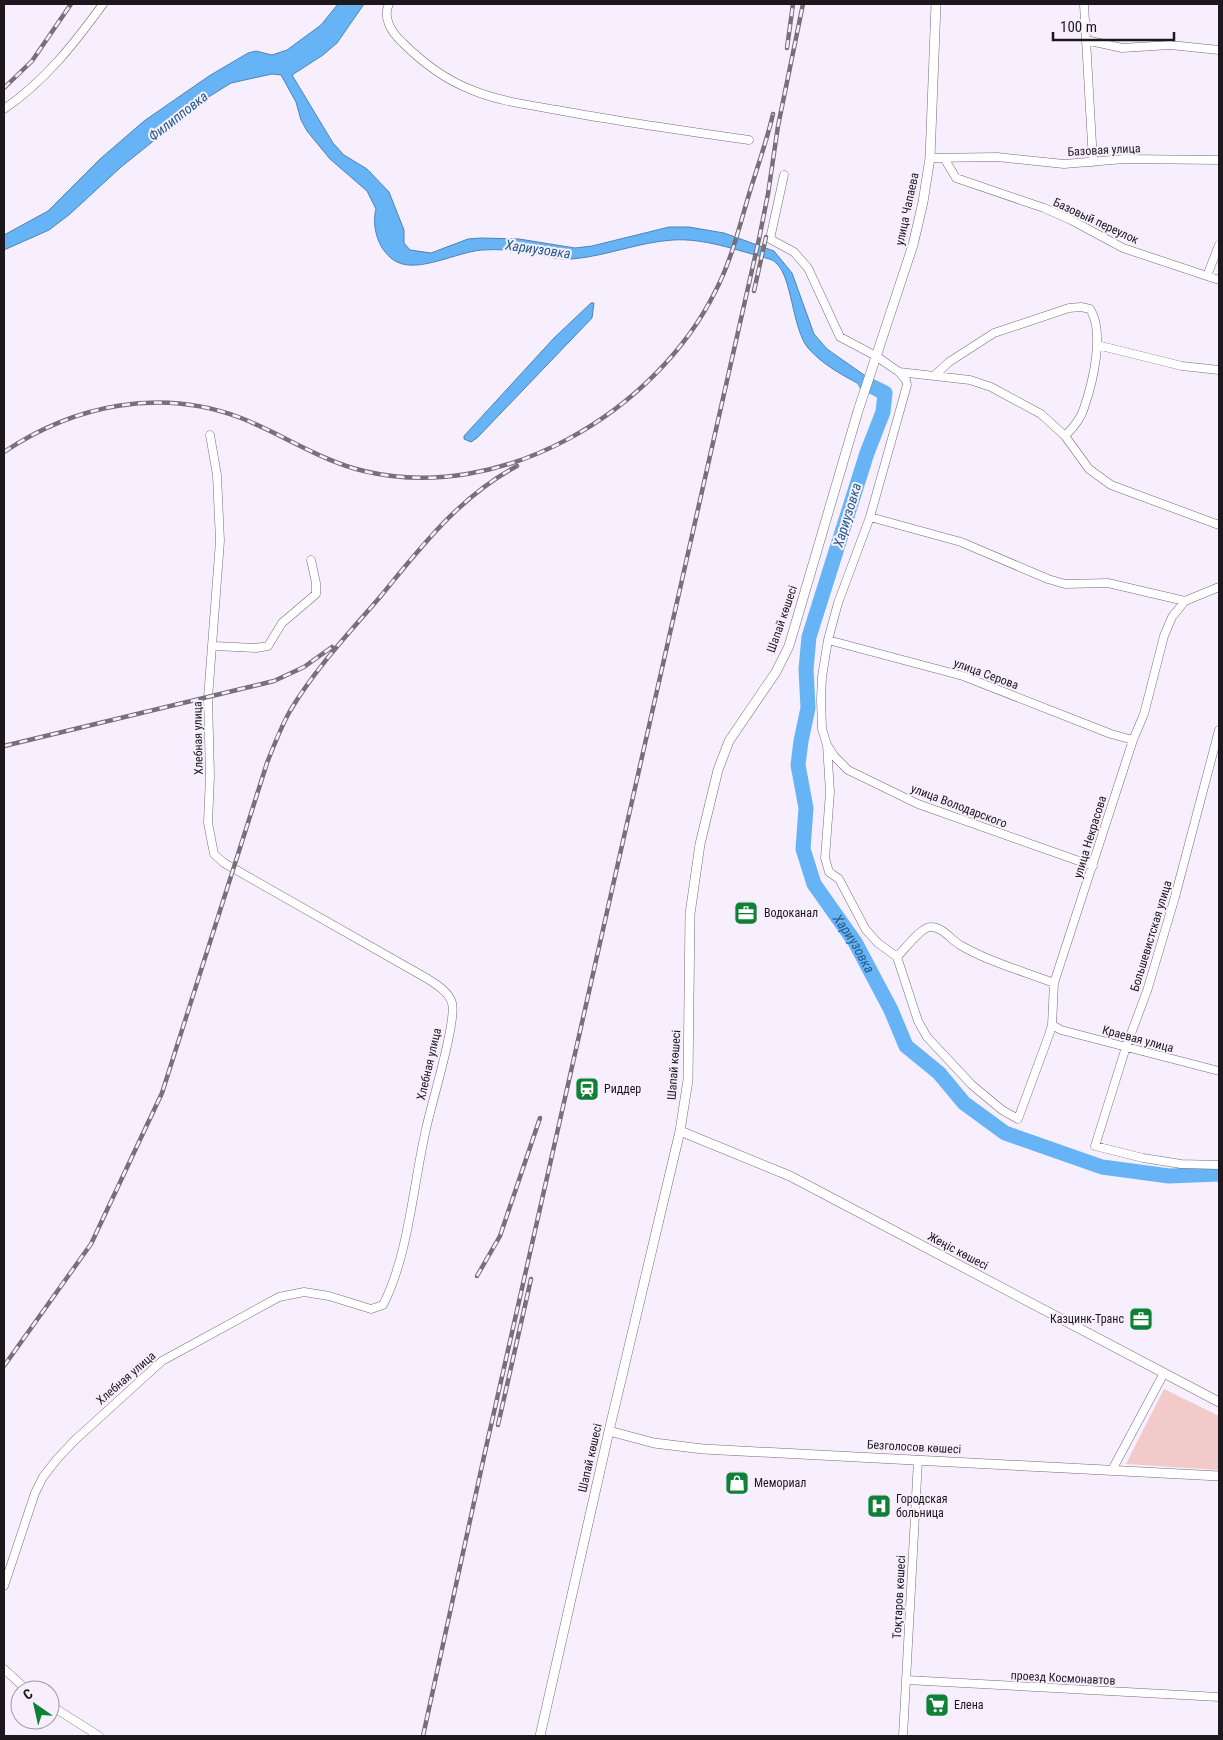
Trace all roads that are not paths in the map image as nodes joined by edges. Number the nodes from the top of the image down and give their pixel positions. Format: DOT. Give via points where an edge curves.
graph roads {
  1 [pos="103,4"];
  2 [pos="389,4"];
  3 [pos="936,4"];
  4 [pos="1084,4"];
  5 [pos="1086,40"];
  6 [pos="1219,50"];
  7 [pos="4,109"];
  8 [pos="749,140"];
  9 [pos="930,158"];
  10 [pos="944,158"];
  11 [pos="1219,160"];
  12 [pos="1093,162"];
  13 [pos="784,175"];
  14 [pos="1219,245"];
  15 [pos="1207,276"];
  16 [pos="1219,280"];
  17 [pos="1097,345"];
  18 [pos="876,356"];
  19 [pos="1219,370"];
  20 [pos="900,372"];
  21 [pos="936,375"];
  22 [pos="858,411"];
  23 [pos="210,435"];
  24 [pos="1065,436"];
  25 [pos="870,517"];
  26 [pos="1219,525"];
  27 [pos="311,560"];
  28 [pos="1219,587"];
  29 [pos="1185,601"];
  30 [pos="828,640"];
  31 [pos="214,646"];
  32 [pos="1219,730"];
  33 [pos="1132,740"];
  34 [pos="827,745"];
  35 [pos="1217,755"];
  36 [pos="1093,866"];
  37 [pos="897,957"];
  38 [pos="1054,983"];
  39 [pos="1052,1025"];
  40 [pos="1126,1047"];
  41 [pos="1219,1071"];
  42 [pos="680,1131"];
  43 [pos="1219,1166"];
  44 [pos="1164,1373"];
  45 [pos="1219,1402"];
  46 [pos="609,1431"];
  47 [pos="918,1460"];
  48 [pos="1112,1470"];
  49 [pos="1219,1476"];
  50 [pos="4,1586"];
  51 [pos="4,1669"];
  52 [pos="16,1680"];
  53 [pos="906,1680"];
  54 [pos="1219,1697"];
  55 [pos="60,1712"];
  56 [pos="99,1736"];
  57 [pos="540,1736"];
  58 [pos="903,1736"];
  1 -- 7 [label="street" via="72,47 42,78"];
  2 -- 8 [label="street" via="385,11 398,39 447,78 473,91 566,112"];
  3 -- 9 [label="street, улица Чапаева"];
  4 -- 5 [label="street"];
  5 -- 6 [label="street" via="1122,48 1170,45"];
  5 -- 12 [label="street"];
  9 -- 10 [label="street, Базовая улица"];
  9 -- 18 [label="street, улица Чапаева" via="913,245"];
  10 -- 12 [label="street, Базовая улица" via="997,157 1064,164"];
  10 -- 15 [label="street, Базовый переулок" via="956,178 1053,212 1122,248"];
  11 -- 12 [label="street, Базовая улица" via="1124,159"];
  13 -- 18 [label="street" via="770,239 794,252 808,268 840,338"];
  14 -- 15 [label="street"];
  15 -- 16 [label="street, Базовый переулок"];
  17 -- 19 [label="street" via="1164,363"];
  17 -- 21 [label="street" via="1098,327 1090,309 1068,308 994,333 949,362"];
  17 -- 24 [label="street" via="1084,409"];
  18 -- 20 [label="street"];
  18 -- 22 [label="street, улица Чапаева"];
  20 -- 21 [label="street"];
  20 -- 25 [label="street, улица Володарского" via="907,385"];
  21 -- 24 [label="street" via="991,387 1042,414"];
  22 -- 42 [label="street, Шапай көшесі" via="789,646 729,741 718,770 700,844 690,914 688,1080"];
  23 -- 31 [label="street, Хлебная улица" via="220,541"];
  24 -- 26 [label="street" via="1089,469 1111,485"];
  25 -- 29 [label="street" via="961,542 1065,584 1108,584"];
  25 -- 30 [label="street, улица Володарского"];
  27 -- 31 [label="street" via="316,594 282,623 268,646"];
  28 -- 29 [label="street"];
  29 -- 33 [label="street, улица Некрасова" via="1172,616 1164,636 1144,714"];
  30 -- 33 [label="street, улица Серова" via="963,676"];
  30 -- 34 [label="street, улица Володарского" via="821,700 822,729"];
  31 -- 50 [label="street, Хлебная улица" via="208,698 208,823 214,854 224,863 428,979 445,991 452,1003 446,1046 425,1129 412,1204 391,1288 383,1305 372,1310 329,1296 304,1292 279,1296 162,1361 109,1407 56,1459 43,1477"];
  32 -- 35 [label="street, Большевистская улица"];
  33 -- 36 [label="street, улица Некрасова"];
  34 -- 36 [label="street, улица Володарского" via="848,770 918,804"];
  34 -- 37 [label="street" via="830,799 825,858 829,872 839,879 866,930"];
  35 -- 40 [label="street, Большевистская улица" via="1150,982"];
  36 -- 38 [label="street, улица Некрасова"];
  37 -- 38 [label="street" via="924,928 932,927 986,957"];
  37 -- 39 [label="street, улица Некрасова" via="918,1021 927,1037 972,1085 1018,1119"];
  38 -- 39 [label="street, улица Некрасова"];
  39 -- 40 [label="street, Краевая улица"];
  40 -- 41 [label="street, Краевая улица"];
  40 -- 43 [label="street, Большевистская улица" via="1095,1146 1143,1158"];
  42 -- 44 [label="street, Жеңіс көшесі" via="790,1176"];
  42 -- 46 [label="street, Шапай көшесі"];
  44 -- 45 [label="street, Жеңіс көшесі"];
  44 -- 48 [label="street"];
  46 -- 47 [label="street, Безголосов көшесі" via="654,1443 703,1449"];
  46 -- 57 [label="street, Шапай көшесі"];
  47 -- 48 [label="street, Безголосов көшесі"];
  47 -- 53 [label="street, Тоқтаров көшесі"];
  48 -- 49 [label="street, Безголосов көшесі"];
  51 -- 52 [label="street"];
  53 -- 54 [label="street, проезд Космонавтов"];
  53 -- 58 [label="street, Тоқтаров көшесі"];
  55 -- 56 [label="street"];
}
